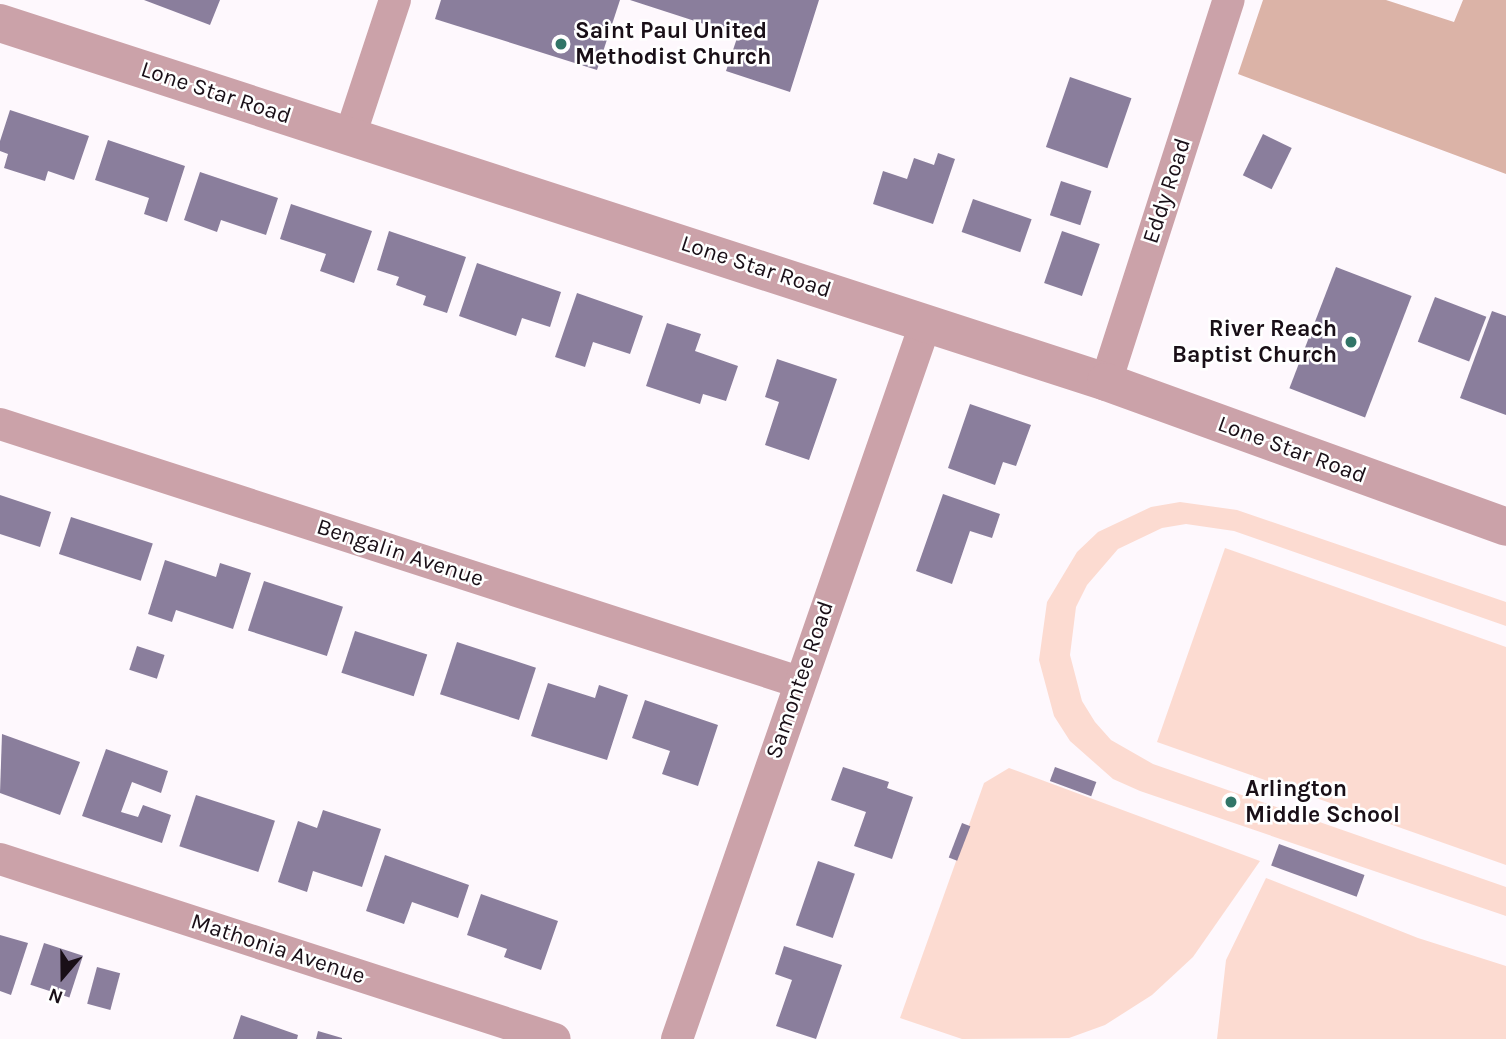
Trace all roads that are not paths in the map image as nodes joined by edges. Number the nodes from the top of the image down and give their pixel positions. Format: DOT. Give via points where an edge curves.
graph roads {
  1 [pos="395,0"];
  2 [pos="1229,0"];
  3 [pos="0,23"];
  4 [pos="350,136"];
  5 [pos="926,322"];
  6 [pos="1107,382"];
  7 [pos="0,424"];
  8 [pos="1506,527"];
  9 [pos="799,682"];
  10 [pos="0,859"];
  11 [pos="555,1039"];
  12 [pos="677,1039"];
  1 -- 4 [label="street"];
  2 -- 6 [label="street, Eddy Road"];
  3 -- 4 [label="street, Lone Star Road"];
  4 -- 5 [label="street, Lone Star Road"];
  5 -- 6 [label="street, Lone Star Road"];
  5 -- 9 [label="street, Samontee Road"];
  6 -- 8 [label="street, Lone Star Road"];
  7 -- 9 [label="street, Bengalin Avenue"];
  9 -- 12 [label="street, Samontee Road"];
  10 -- 11 [label="street, Mathonia Avenue"];
}
